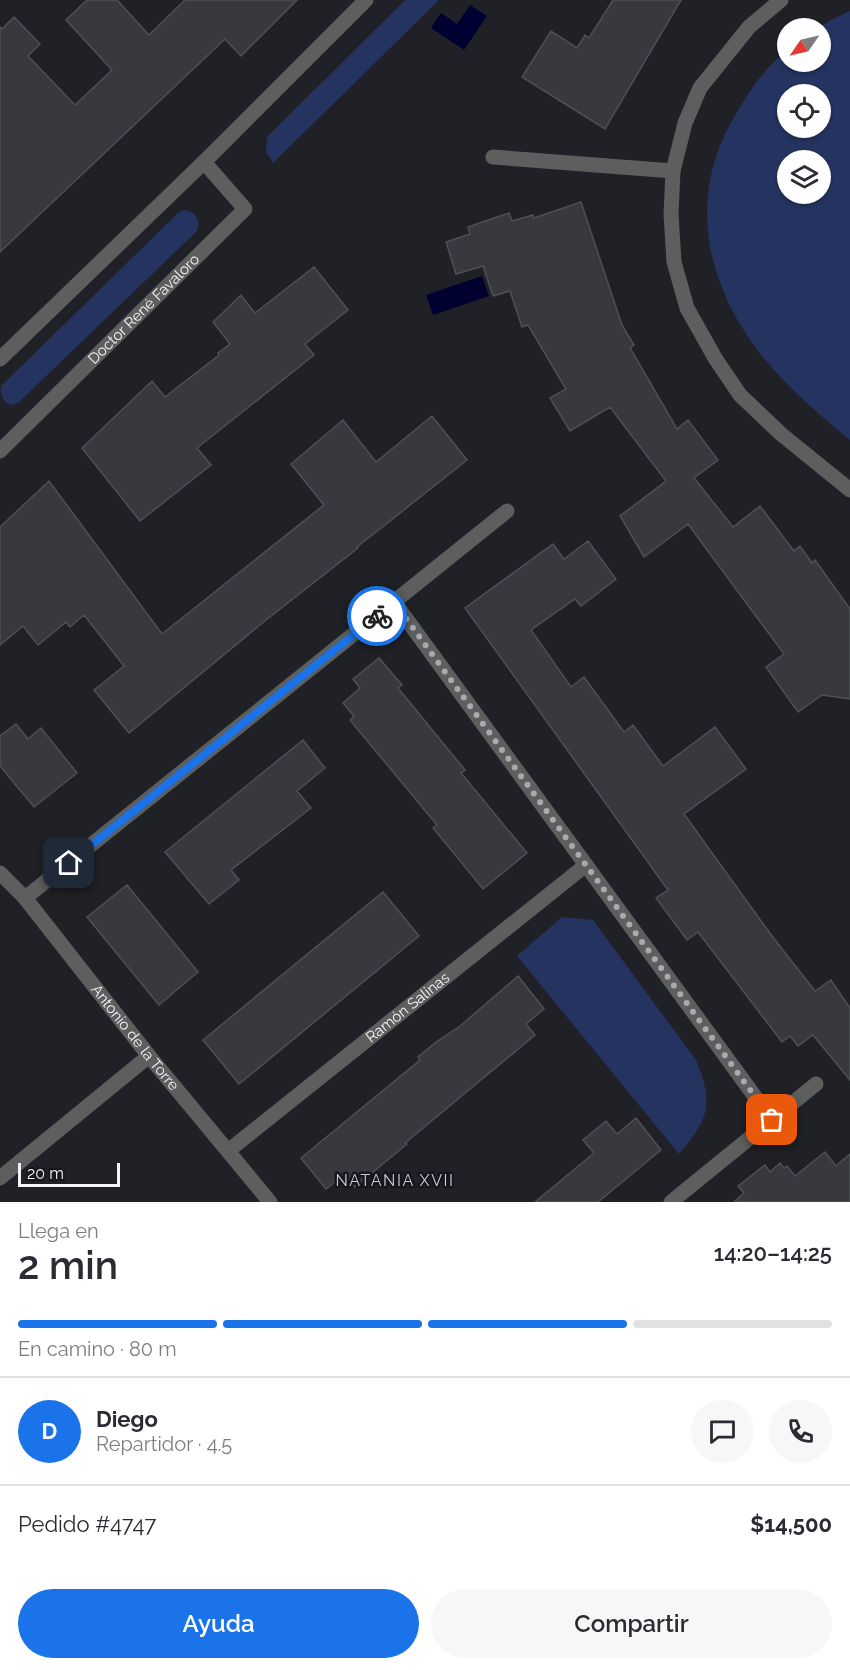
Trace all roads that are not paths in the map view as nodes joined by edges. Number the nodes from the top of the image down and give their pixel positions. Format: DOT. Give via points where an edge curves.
graph roads {
  1 [pos="366,0"];
  2 [pos="781,0"];
  3 [pos="493,158"];
  4 [pos="204,162"];
  5 [pos="673,171"];
  6 [pos="0,359"];
  7 [pos="0,451"];
  8 [pos="850,490"];
  9 [pos="507,511"];
  10 [pos="394,602"];
  11 [pos="585,865"];
  12 [pos="0,873"];
  13 [pos="25,898"];
  14 [pos="149,1056"];
  15 [pos="816,1084"];
  16 [pos="772,1120"];
  17 [pos="228,1151"];
  18 [pos="0,1178"];
  19 [pos="270,1202"];
  20 [pos="671,1202"];
  1 -- 4 [label="street"];
  2 -- 5 [label="street" via="749,27 700,88 685,123"];
  3 -- 5 [label="street"];
  4 -- 6 [label="street"];
  4 -- 7 [label="street, Doctor René Favaloro" via="245,209"];
  5 -- 8 [label="street" via="670,214 674,262 687,308 740,395"];
  9 -- 10 [label="street"];
  10 -- 11 [label="street"];
  10 -- 13 [label="street"];
  11 -- 16 [label="street"];
  11 -- 17 [label="street, Ramón Salinas"];
  12 -- 13 [label="street, Antonio de la Torre"];
  13 -- 14 [label="street, Antonio de la Torre"];
  14 -- 17 [label="street, Antonio de la Torre"];
  14 -- 18 [label="street"];
  15 -- 16 [label="street"];
  16 -- 20 [label="street"];
  17 -- 19 [label="street, Antonio de la Torre"];
}
